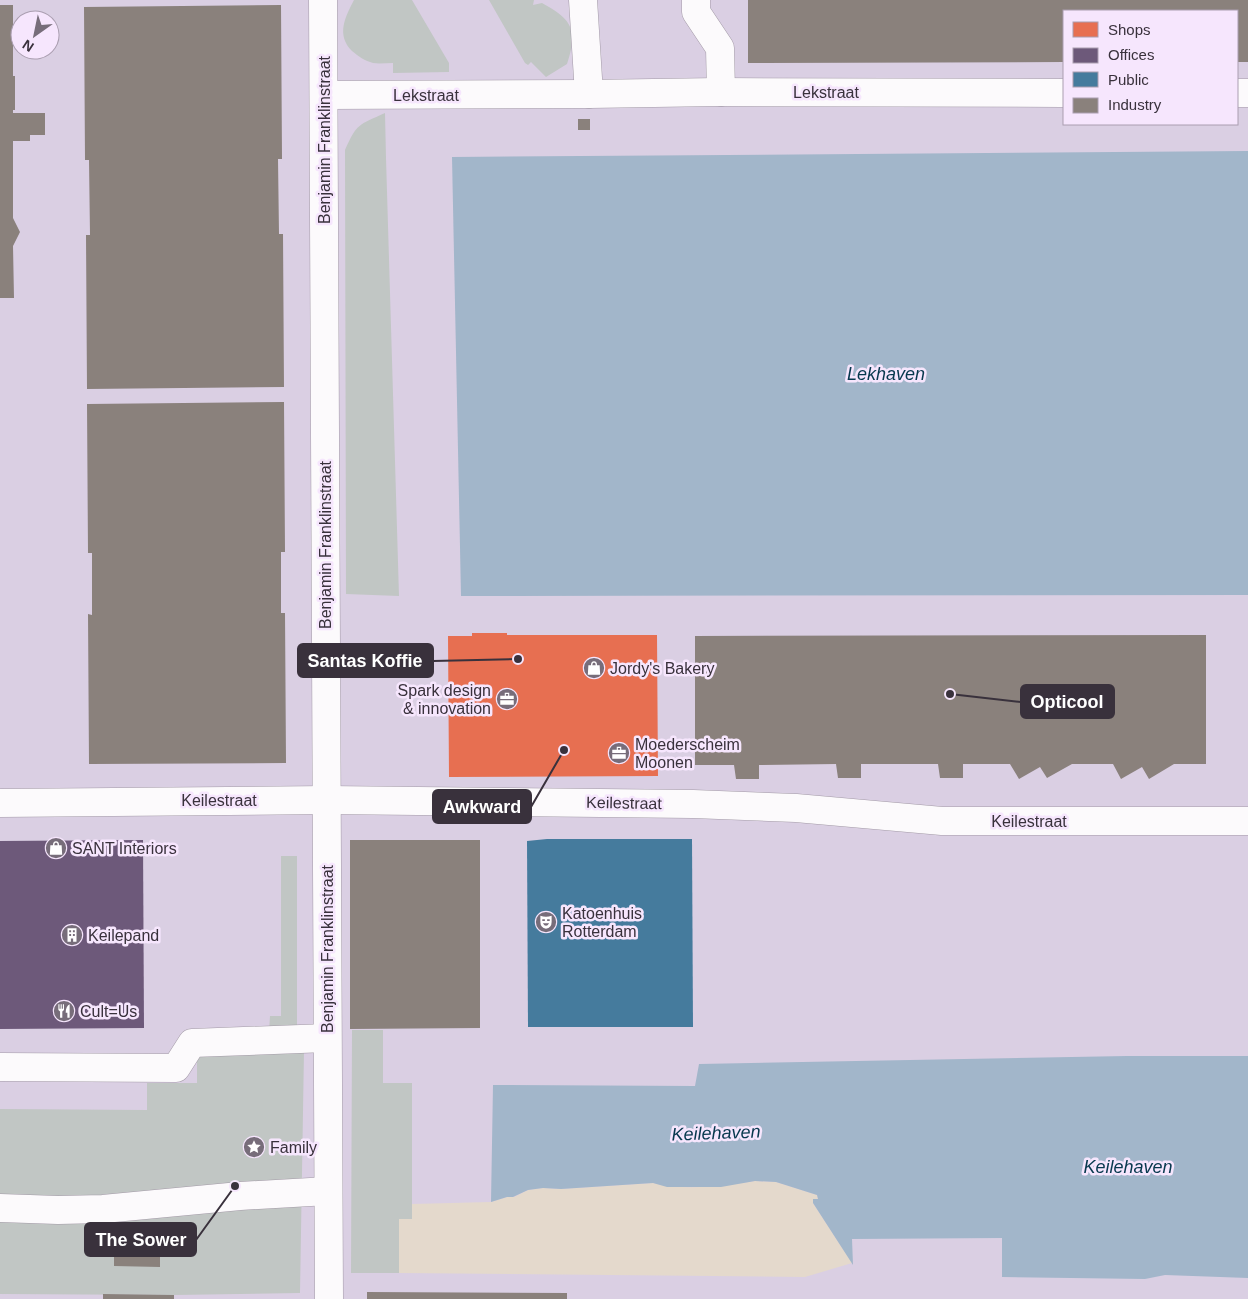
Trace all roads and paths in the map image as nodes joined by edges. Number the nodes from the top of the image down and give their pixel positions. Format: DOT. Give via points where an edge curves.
graph roads {
  1 [pos="323,0"];
  2 [pos="583,0"];
  3 [pos="696,0"];
  4 [pos="721,92"];
  5 [pos="1063,93"];
  6 [pos="589,94"];
  7 [pos="324,95"];
  8 [pos="327,800"];
  9 [pos="0,803"];
  10 [pos="1248,820"];
  11 [pos="327,1038"];
  12 [pos="0,1067"];
  13 [pos="328,1191"];
  14 [pos="0,1208"];
  15 [pos="329,1299"];
  1 -- 7 [label="street, Benjamin Franklinstraat"];
  2 -- 6 [label="street"];
  3 -- 4 [label="street" via="696,12 720,48"];
  4 -- 5 [label="street, Lekstraat"];
  4 -- 6 [label="street, Lekstraat"];
  6 -- 7 [label="street, Lekstraat"];
  7 -- 8 [label="street, Benjamin Franklinstraat"];
  8 -- 9 [label="street, Keilestraat"];
  8 -- 10 [label="street, Keilestraat" via="693,804 796,808 942,821"];
  8 -- 11 [label="street, Benjamin Franklinstraat"];
  11 -- 12 [label="street" via="192,1043 176,1068"];
  11 -- 13 [label="street, Benjamin Franklinstraat"];
  13 -- 14 [label="street" via="103,1209"];
  13 -- 15 [label="street, Benjamin Franklinstraat"];
}
